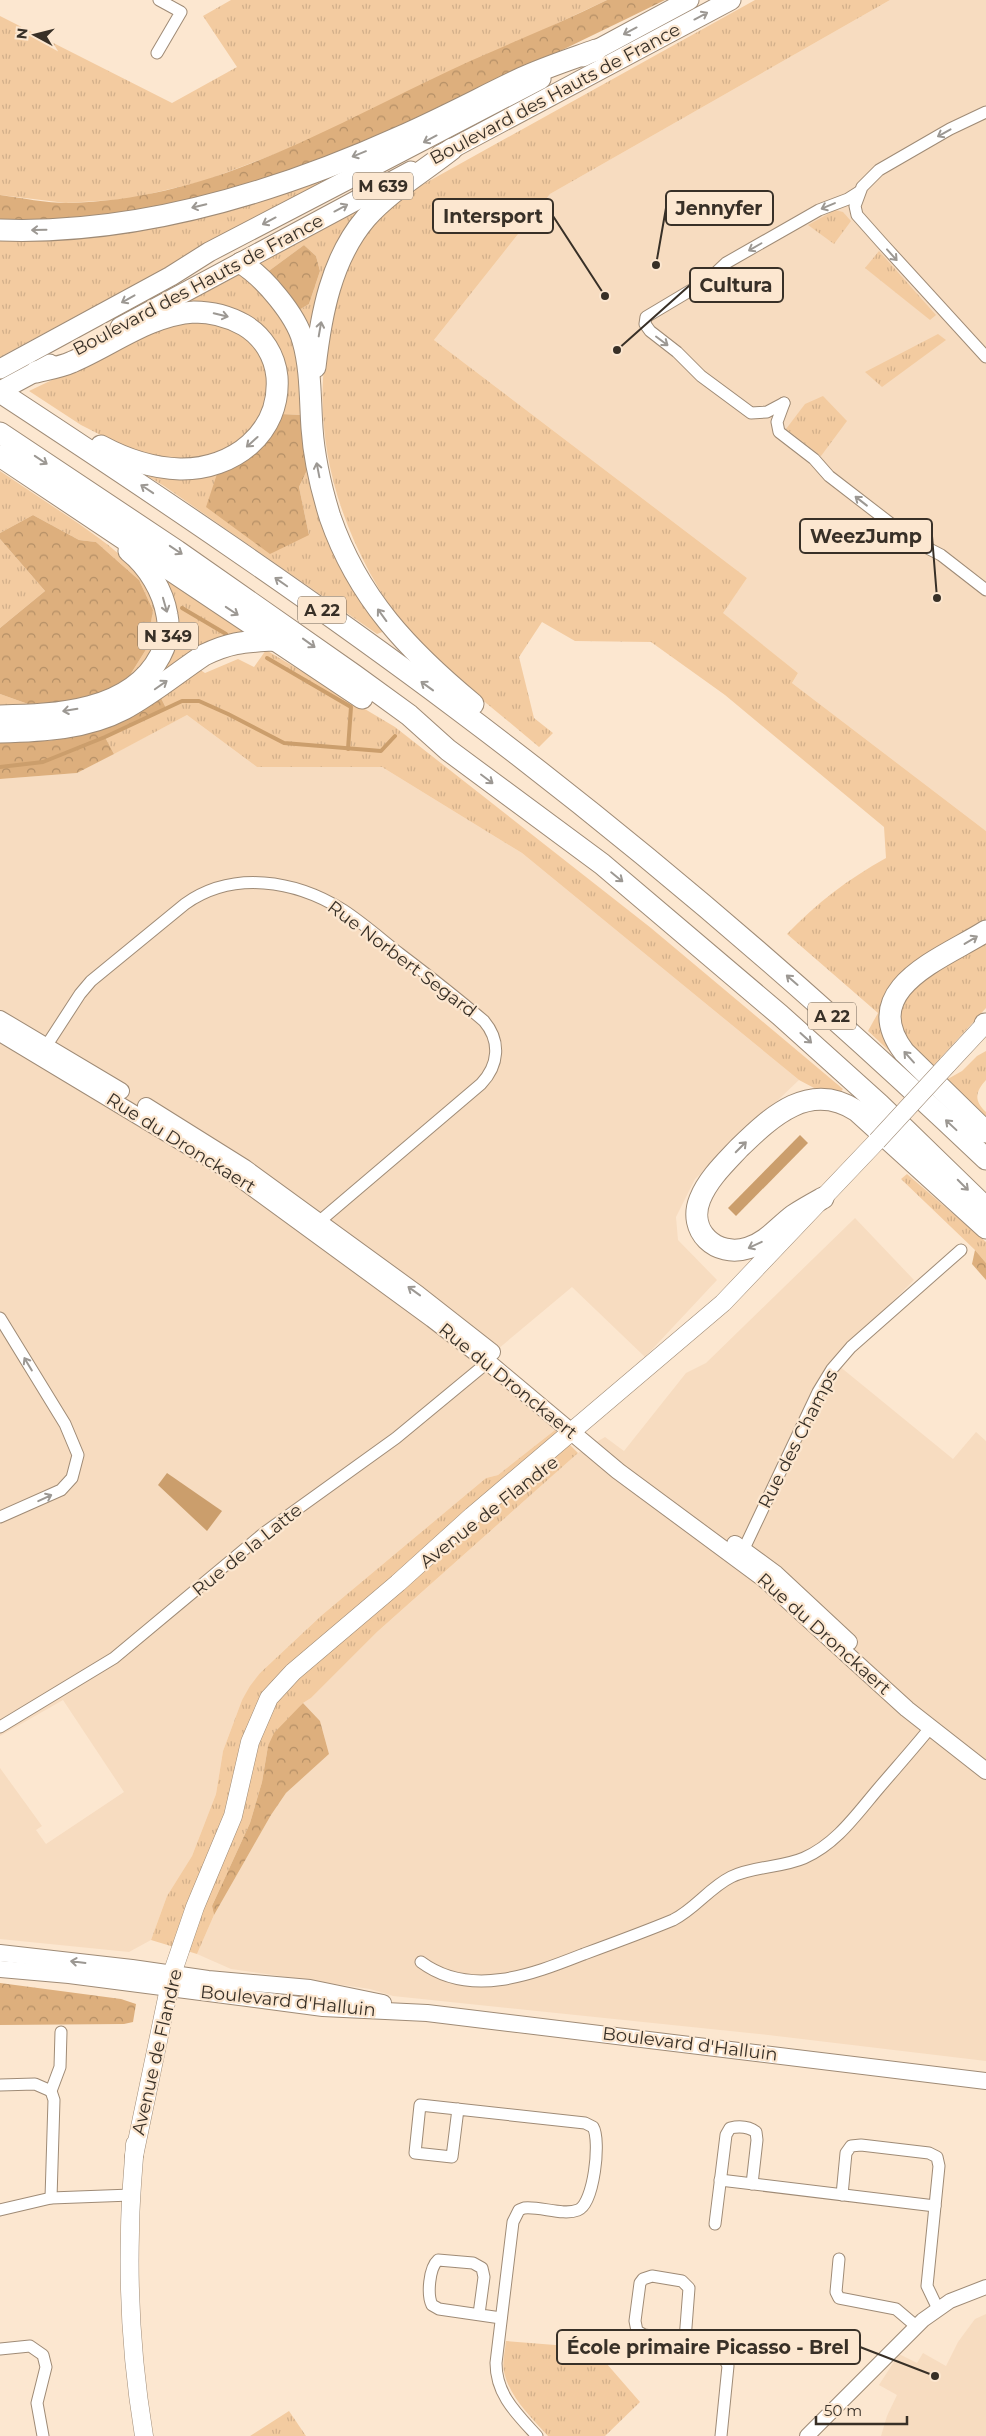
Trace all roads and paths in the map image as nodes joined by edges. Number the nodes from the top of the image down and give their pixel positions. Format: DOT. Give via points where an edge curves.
graph roads {
  1 [pos="159,0"];
  2 [pos="689,0"];
  3 [pos="731,0"];
  4 [pos="596,50"];
  5 [pos="157,53"];
  6 [pos="986,112"];
  7 [pos="452,149"];
  8 [pos="858,192"];
  9 [pos="0,230"];
  10 [pos="241,262"];
  11 [pos="171,276"];
  12 [pos="986,357"];
  13 [pos="0,369"];
  14 [pos="36,372"];
  15 [pos="0,391"];
  16 [pos="29,411"];
  17 [pos="311,412"];
  18 [pos="0,433"];
  19 [pos="0,456"];
  20 [pos="46,486"];
  21 [pos="986,590"];
  22 [pos="274,640"];
  23 [pos="0,716"];
  24 [pos="0,732"];
  25 [pos="448,750"];
  26 [pos="604,823"];
  27 [pos="986,931"];
  28 [pos="0,1019"];
  29 [pos="986,1024"];
  30 [pos="0,1033"];
  31 [pos="42,1051"];
  32 [pos="986,1132"];
  33 [pos="986,1159"];
  34 [pos="823,1198"];
  35 [pos="986,1208"];
  36 [pos="315,1226"];
  37 [pos="986,1228"];
  38 [pos="961,1250"];
  39 [pos="0,1318"];
  40 [pos="488,1362"];
  41 [pos="579,1432"];
  42 [pos="0,1517"];
  43 [pos="741,1554"];
  44 [pos="0,1727"];
  45 [pos="930,1728"];
  46 [pos="986,1757"];
  47 [pos="986,1771"];
  48 [pos="0,1953"];
  49 [pos="421,1962"];
  50 [pos="0,1969"];
  51 [pos="166,1981"];
  52 [pos="61,2032"];
  53 [pos="986,2080"];
  54 [pos="0,2085"];
  55 [pos="51,2091"];
  56 [pos="458,2109"];
  57 [pos="720,2180"];
  58 [pos="752,2184"];
  59 [pos="131,2195"];
  60 [pos="842,2195"];
  61 [pos="51,2198"];
  62 [pos="935,2206"];
  63 [pos="0,2210"];
  64 [pos="715,2224"];
  65 [pos="839,2259"];
  66 [pos="986,2287"];
  67 [pos="938,2309"];
  68 [pos="480,2314"];
  69 [pos="501,2318"];
  70 [pos="916,2326"];
  71 [pos="685,2340"];
  72 [pos="0,2349"];
  73 [pos="43,2436"];
  74 [pos="144,2436"];
  75 [pos="538,2436"];
  76 [pos="721,2436"];
  77 [pos="807,2436"];
  1 -- 5 [label="street" via="181,12"];
  2 -- 4 [label="highway, Boulevard des Hauts de France / M 639, one-way"];
  7 -- 3 [label="highway, Boulevard des Hauts de France / M 639, one-way"];
  4 -- 9 [label="highway, one-way" via="521,78 400,137 256,191 186,210 119,223 64,229"];
  4 -- 11 [label="highway, Boulevard des Hauts de France / M 639, one-way" via="209,252"];
  6 -- 8 [label="street, one-way" via="884,166"];
  10 -- 7 [label="highway, Boulevard des Hauts de France / M 639, one-way"];
  17 -- 7 [label="highway, one-way" via="322,315 349,243 377,208"];
  8 -- 12 [label="street, one-way" via="857,215"];
  8 -- 21 [label="street" via="819,210 726,263 708,280 646,317 645,324 701,376 751,413 767,412 784,403 777,422 780,432 814,458 829,476 912,540 941,555"];
  10 -- 11 [label="highway" via="212,260"];
  10 -- 14 [label="highway, Boulevard des Hauts de France / M 639"];
  10 -- 17 [label="highway" via="256,274 298,328 306,358"];
  11 -- 13 [label="highway, Boulevard des Hauts de France / M 639, one-way"];
  14 -- 15 [label="highway, Boulevard des Hauts de France"];
  14 -- 16 [label="highway, one-way" via="66,365 125,334 173,316 214,313 243,324 265,344 275,366 277,401 263,432 244,450 210,465 181,469 128,458 62,422"];
  15 -- 16 [label="highway, A 22"];
  26 -- 16 [label="highway, A 22, one-way" via="456,707 348,629"];
  26 -- 17 [label="highway, one-way" via="562,776 414,652 379,611 349,562 330,517 316,457"];
  18 -- 25 [label="highway, A 22, one-way" via="230,587 408,716"];
  19 -- 20 [label="highway"];
  20 -- 22 [label="highway, one-way"];
  20 -- 23 [label="highway, N 349, one-way" via="121,544 145,567 163,598 168,635 155,666 145,678 121,695 79,709"];
  24 -- 22 [label="highway, one-way" via="55,729 92,722 124,709 218,648 245,641"];
  22 -- 25 [label="highway"];
  25 -- 35 [label="highway, A 22, one-way" via="602,864 717,960 879,1104"];
  33 -- 26 [label="highway, A 22, one-way" via="788,977"];
  32 -- 27 [label="highway, one-way" via="904,1052 895,1038 890,1018 894,998 908,980"];
  28 -- 31 [label="main road, Rue du Dronckaert"];
  29 -- 34 [label="main road, bridge"];
  30 -- 31 [label="main road, Rue du Dronckaert"];
  31 -- 36 [label="main road, Rue du Dronckaert"];
  31 -- 36 [label="street, Rue Norbert Segard" via="91,981 185,904 202,894 234,884 266,883 311,894 343,910 484,1021 493,1035 496,1058 492,1071 481,1084"];
  34 -- 37 [label="highway, one-way" via="794,1215 760,1243 741,1250 716,1247 708,1241 698,1219 697,1210 705,1189 735,1152 777,1114 802,1101 818,1099 844,1104 858,1111"];
  34 -- 41 [label="main road" via="669,1365"];
  36 -- 40 [label="main road, Rue du Dronckaert"];
  41 -- 36 [label="main road, Rue du Dronckaert, one-way" via="464,1328"];
  38 -- 43 [label="street, Rue des Champs" via="851,1347 832,1369"];
  42 -- 39 [label="street, one-way" via="60,1490 72,1478 78,1455 64,1424"];
  40 -- 41 [label="main road, Rue du Dronckaert"];
  40 -- 44 [label="street, Rue de la Latte" via="396,1438 270,1529 114,1658"];
  41 -- 43 [label="main road, Rue du Dronckaert"];
  41 -- 51 [label="main road, Avenue de Flandre" via="515,1495 398,1583 293,1672 269,1698 250,1742 236,1806 225,1836 188,1902"];
  43 -- 45 [label="main road, Rue du Dronckaert"];
  43 -- 46 [label="main road, Rue du Dronckaert" via="776,1574 914,1701"];
  45 -- 47 [label="main road, Rue du Dronckaert"];
  45 -- 49 [label="street" via="847,1826 819,1850 786,1864 731,1877 673,1920 540,1971 510,1979 460,1979 442,1975"];
  51 -- 48 [label="main road, Boulevard d'Halluin, one-way"];
  50 -- 51 [label="main road, Boulevard d'Halluin"];
  51 -- 53 [label="main road, Boulevard d'Halluin" via="323,2008 427,2013"];
  51 -- 59 [label="main road, Avenue de Flandre" via="139,2092"];
  52 -- 55 [label="street" via="60,2067"];
  54 -- 55 [label="street" via="35,2084"];
  55 -- 61 [label="street" via="54,2100"];
  56 -- 56 [label="street" via="420,2104 415,2153 452,2157"];
  56 -- 69 [label="street" via="585,2123 593,2127 597,2136 590,2195 585,2206 575,2211 524,2208 516,2215 511,2231"];
  57 -- 58 [label="street"];
  57 -- 58 [label="street" via="726,2135 730,2128 743,2127 756,2132 758,2140"];
  57 -- 64 [label="street"];
  58 -- 60 [label="street"];
  59 -- 61 [label="street"];
  59 -- 74 [label="main road, Avenue de Flandre" via="131,2315"];
  60 -- 62 [label="street"];
  60 -- 62 [label="street" via="846,2153 852,2146 903,2149 936,2157 939,2166"];
  61 -- 63 [label="street"];
  62 -- 67 [label="street" via="927,2286"];
  65 -- 70 [label="street" via="836,2292 839,2298 889,2306 902,2312"];
  66 -- 67 [label="street" via="960,2296"];
  67 -- 70 [label="street"];
  68 -- 68 [label="street" via="439,2309 432,2305 429,2297 433,2267 438,2260 473,2263 482,2268"];
  68 -- 69 [label="street"];
  69 -- 75 [label="street" via="496,2363 500,2388 513,2409"];
  70 -- 77 [label="street"];
  71 -- 71 [label="street" via="689,2288 677,2279 652,2276 643,2279 635,2321 637,2331 644,2335"];
  71 -- 76 [label="street" via="691,2350 724,2357 728,2366"];
  72 -- 73 [label="street" via="30,2346 45,2358 46,2368 36,2403"];
}
